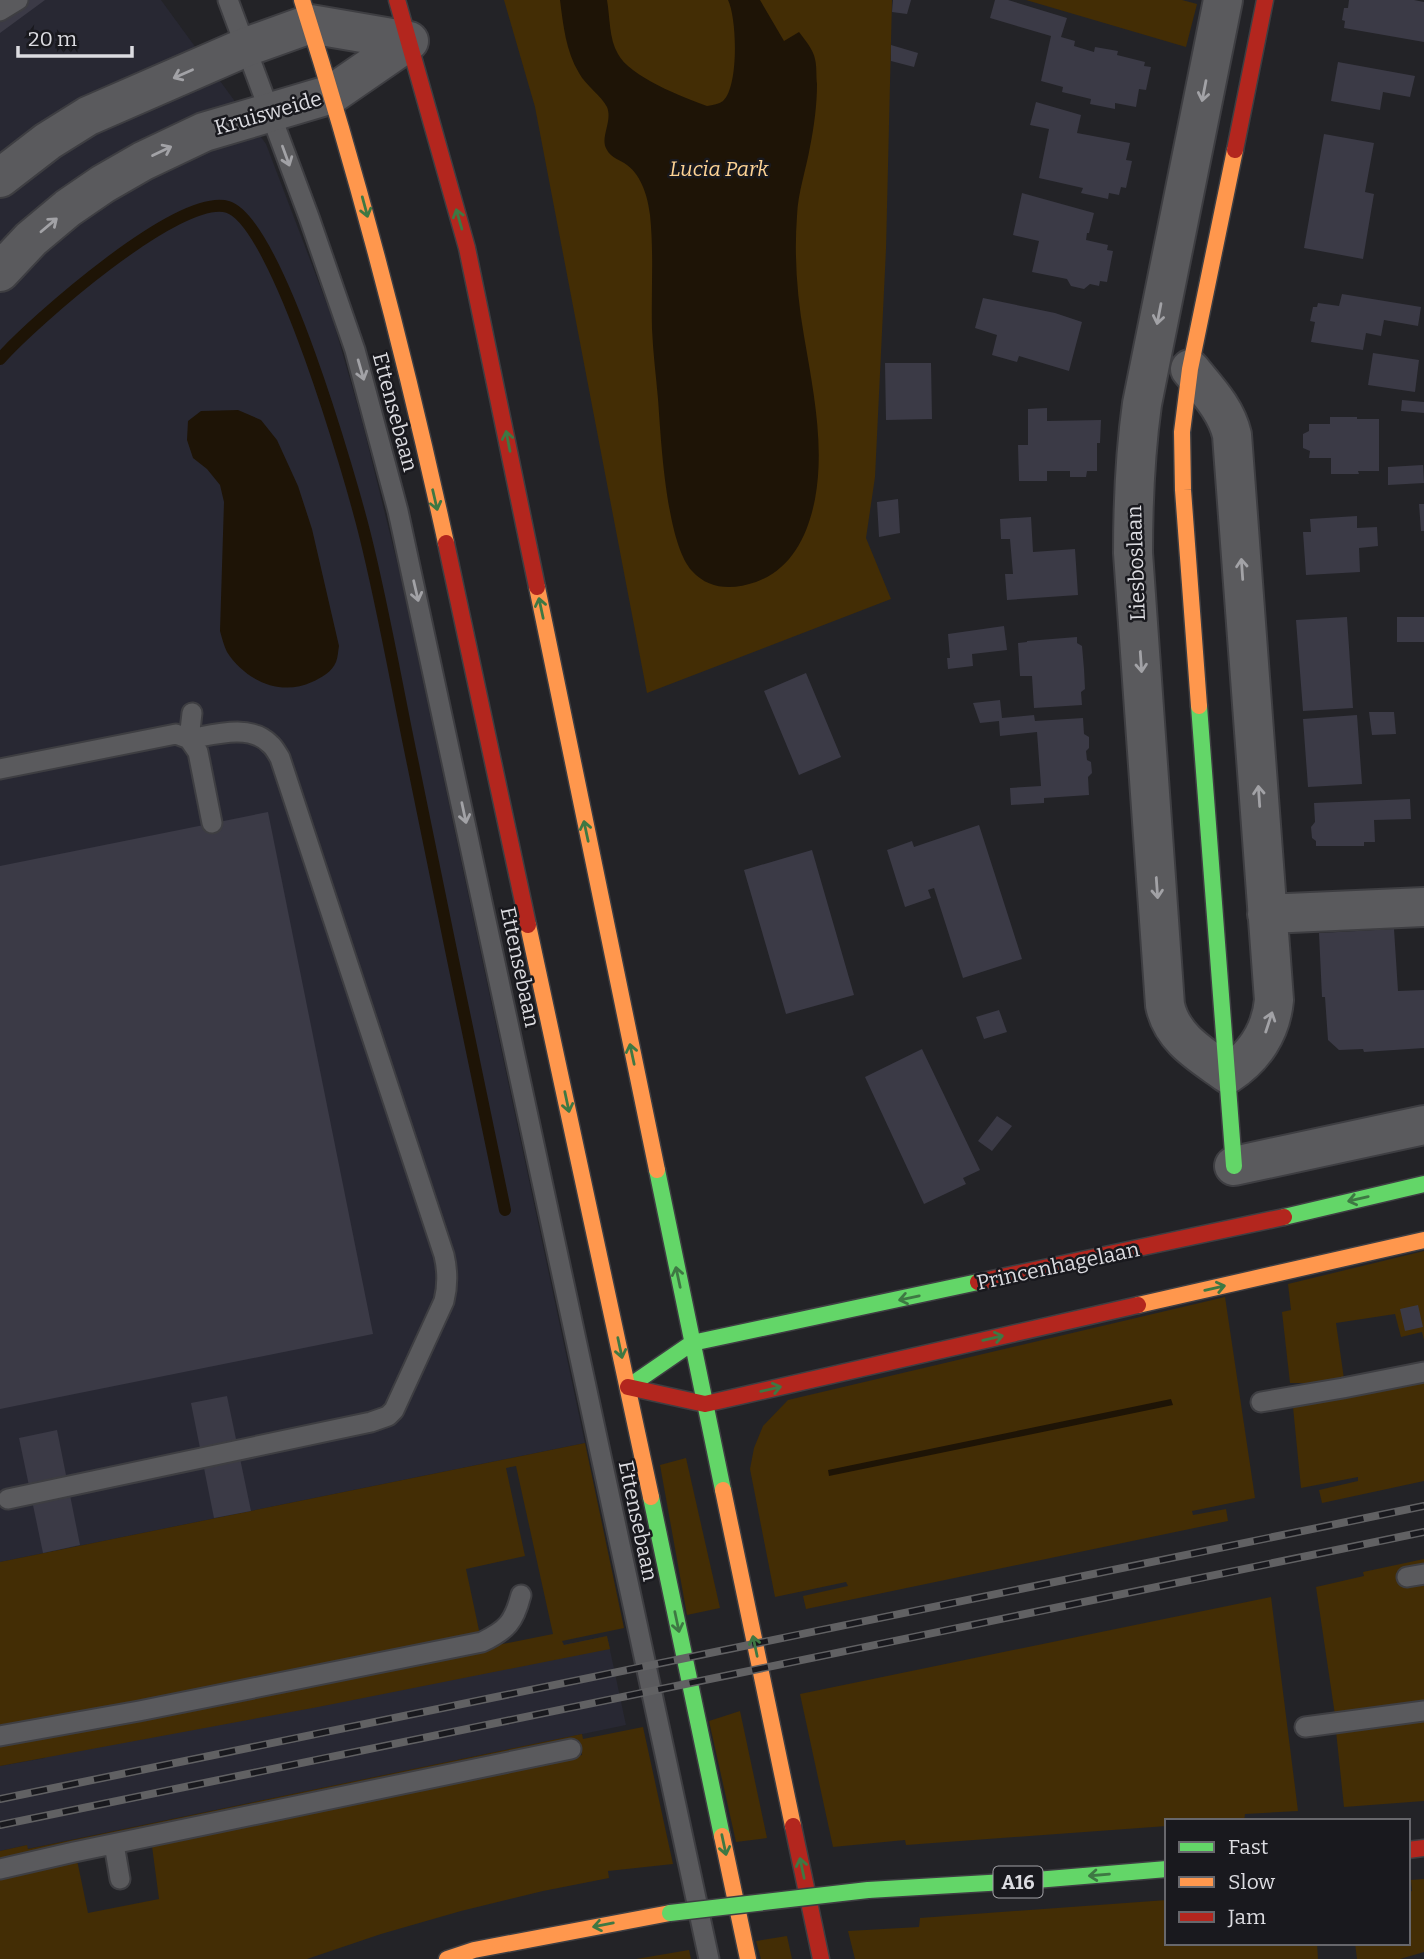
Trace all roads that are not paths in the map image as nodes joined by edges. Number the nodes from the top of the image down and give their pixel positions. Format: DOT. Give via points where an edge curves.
graph roads {
  1 [pos="18,0"];
  2 [pos="228,0"];
  3 [pos="397,0"];
  4 [pos="1265,0"];
  5 [pos="0,11"];
  6 [pos="306,12"];
  7 [pos="1219,16"];
  8 [pos="409,41"];
  9 [pos="1256,41"];
  10 [pos="246,47"];
  11 [pos="332,94"];
  12 [pos="270,112"];
  13 [pos="0,178"];
  14 [pos="5,256"];
  15 [pos="1190,369"];
  16 [pos="191,712"];
  17 [pos="189,739"];
  18 [pos="9,762"];
  19 [pos="212,823"];
  20 [pos="1424,907"];
  21 [pos="1267,914"];
  22 [pos="1228,1074"];
  23 [pos="1424,1125"];
  24 [pos="1234,1166"];
  25 [pos="1424,1184"];
  26 [pos="1424,1240"];
  27 [pos="692,1343"];
  28 [pos="1424,1372"];
  29 [pos="628,1387"];
  30 [pos="1261,1402"];
  31 [pos="705,1404"];
  32 [pos="8,1499"];
  33 [pos="521,1595"];
  34 [pos="1424,1711"];
  35 [pos="1305,1727"];
  36 [pos="0,1736"];
  37 [pos="571,1749"];
  38 [pos="114,1844"];
  39 [pos="0,1869"];
  40 [pos="1165,1869"];
  41 [pos="120,1879"];
  42 [pos="447,1959"];
  43 [pos="709,1959"];
  44 [pos="748,1959"];
  45 [pos="821,1959"];
  1 -- 5 [label="lane"];
  2 -- 10 [label="lane, Ettensebaan"];
  3 -- 8 [label="main road"];
  4 -- 9 [label="main road"];
  6 -- 8 [label="street"];
  6 -- 10 [label="street"];
  6 -- 11 [label="main road, Ettensebaan"];
  7 -- 9 [label="street, Liesboslaan"];
  7 -- 22 [label="street, Liesboslaan, one-way" via="1144,394 1133,521 1167,1017 1177,1033"];
  8 -- 11 [label="street, Kruisweide"];
  27 -- 8 [label="main road, one-way" via="475,285"];
  9 -- 15 [label="main road"];
  10 -- 12 [label="lane, Ettensebaan"];
  10 -- 13 [label="street, one-way" via="88,116"];
  11 -- 12 [label="street, Kruisweide"];
  11 -- 29 [label="main road, Ettensebaan, one-way" via="412,397"];
  14 -- 12 [label="street, Kruisweide, one-way" via="68,208 143,161 204,132"];
  12 -- 43 [label="lane, Ettensebaan, one-way" via="355,350 398,511"];
  21 -- 15 [label="street, one-way" via="1231,435 1226,416"];
  15 -- 22 [label="main road" via="1182,432 1183,489"];
  16 -- 17 [label="lane"];
  17 -- 18 [label="lane" via="176,734 103,740"];
  17 -- 19 [label="lane" via="198,752"];
  17 -- 32 [label="lane" via="254,734 269,742 280,758 443,1255 446,1294 388,1416"];
  20 -- 21 [label="street"];
  22 -- 21 [label="street, one-way" via="1254,1051 1273,1016"];
  22 -- 24 [label="main road"];
  23 -- 24 [label="street"];
  25 -- 27 [label="main road, Princenhagelaan, one-way"];
  31 -- 26 [label="main road, one-way"];
  27 -- 29 [label="main road"];
  27 -- 31 [label="main road"];
  28 -- 30 [label="lane"];
  29 -- 31 [label="main road"];
  29 -- 44 [label="main road, Ettensebaan, one-way"];
  45 -- 31 [label="main road, one-way"];
  33 -- 36 [label="lane" via="509,1625 482,1642"];
  34 -- 35 [label="lane"];
  37 -- 38 [label="lane"];
  38 -- 39 [label="lane"];
  38 -- 41 [label="lane"];
  40 -- 42 [label="main road, A16, one-way, bridge" via="868,1891 670,1913"];
}
